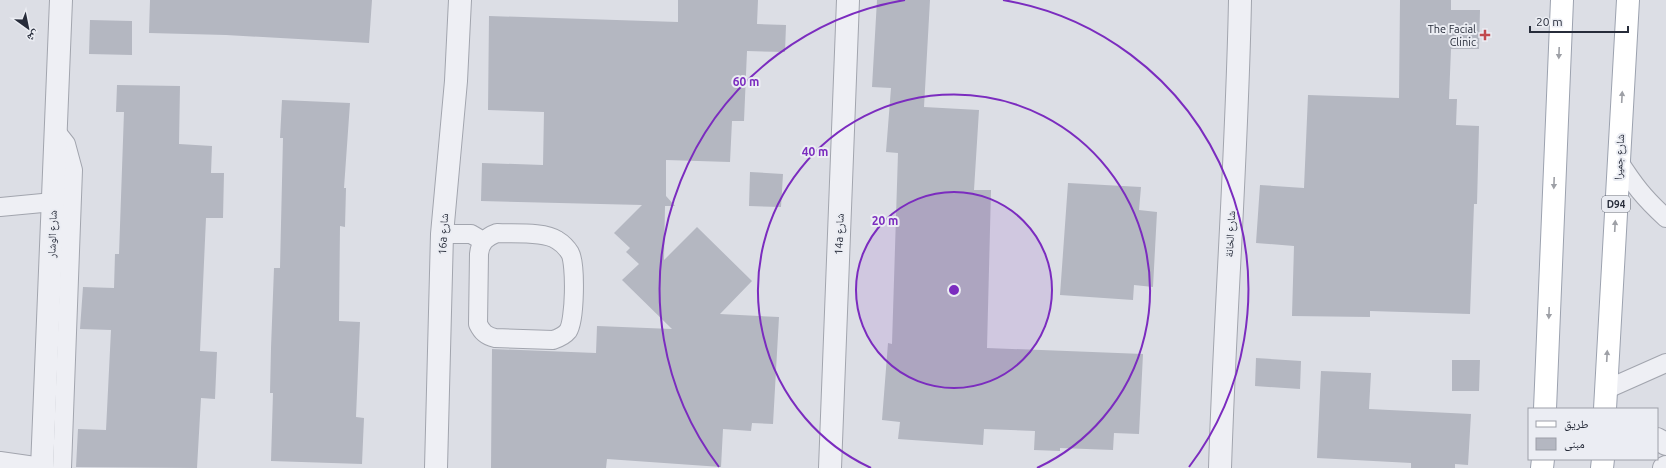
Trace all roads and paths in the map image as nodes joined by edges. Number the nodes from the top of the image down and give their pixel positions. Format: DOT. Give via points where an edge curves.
graph roads {
  1 [pos="61,0"];
  2 [pos="460,0"];
  3 [pos="848,0"];
  4 [pos="1240,0"];
  5 [pos="1562,0"];
  6 [pos="1628,0"];
  7 [pos="55,130"];
  8 [pos="1618,160"];
  9 [pos="53,202"];
  10 [pos="0,208"];
  11 [pos="1666,218"];
  12 [pos="442,234"];
  13 [pos="483,241"];
  14 [pos="1666,363"];
  15 [pos="1608,402"];
  16 [pos="1545,408"];
  17 [pos="0,461"];
  18 [pos="48,468"];
  19 [pos="436,468"];
  20 [pos="830,468"];
  21 [pos="1220,468"];
  1 -- 7 [label="street, شارع الوشار"];
  2 -- 12 [label="street, 16a شارع" via="456,81"];
  3 -- 20 [label="street, 14a شارع"];
  4 -- 21 [label="street, شارع الخانة"];
  5 -- 16 [label="main road, one-way"];
  8 -- 6 [label="main road, شارع جميرا / D94, one-way"];
  7 -- 9 [label="street, شارع الوشار"];
  7 -- 18 [label="lane" via="66,144 73,170"];
  8 -- 11 [label="lane" via="1646,200"];
  15 -- 8 [label="main road, شارع جميرا / D94, one-way"];
  9 -- 10 [label="lane"];
  9 -- 18 [label="street, شارع الوشار"];
  12 -- 13 [label="lane" via="471,234"];
  12 -- 19 [label="street, 16a شارع"];
  13 -- 13 [label="lane" via="478,254 478,324 482,331 495,338 553,340 568,331 571,324 574,272 570,253 563,245 546,235 497,233 489,235"];
  14 -- 15 [label="lane"];
  17 -- 18 [label="lane"];
}
